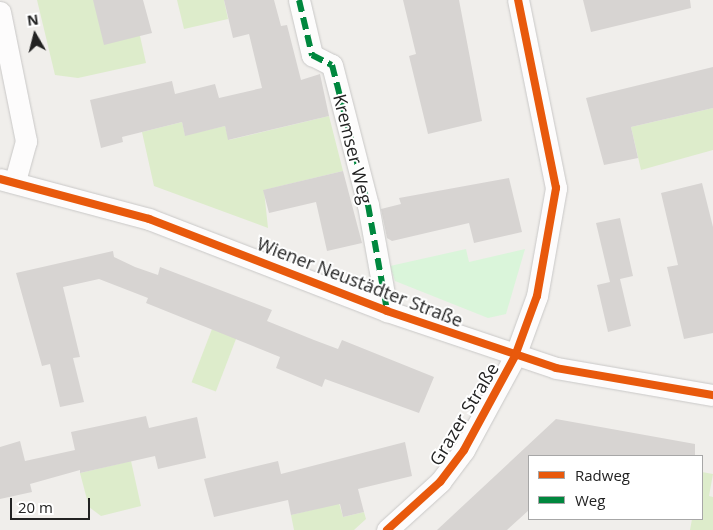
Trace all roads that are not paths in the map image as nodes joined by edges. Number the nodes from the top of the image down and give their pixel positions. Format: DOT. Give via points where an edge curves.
graph roads {
  1 [pos="299,0"];
  2 [pos="518,0"];
  3 [pos="0,12"];
  4 [pos="8,180"];
  5 [pos="387,311"];
  6 [pos="515,356"];
  7 [pos="713,395"];
  8 [pos="387,530"];
  1 -- 5 [label="street, Kremser Weg" via="312,55 332,65 368,205"];
  2 -- 6 [label="street, Grazer Straße" via="556,188 537,296"];
  3 -- 4 [label="street" via="26,141"];
  4 -- 5 [label="street, Wiener Neustädter Straße" via="149,220"];
  5 -- 6 [label="street, Wiener Neustädter Straße"];
  6 -- 7 [label="street, Wiener Neustädter Straße" via="556,368"];
  6 -- 8 [label="street, Grazer Straße" via="464,450 440,482"];
}
